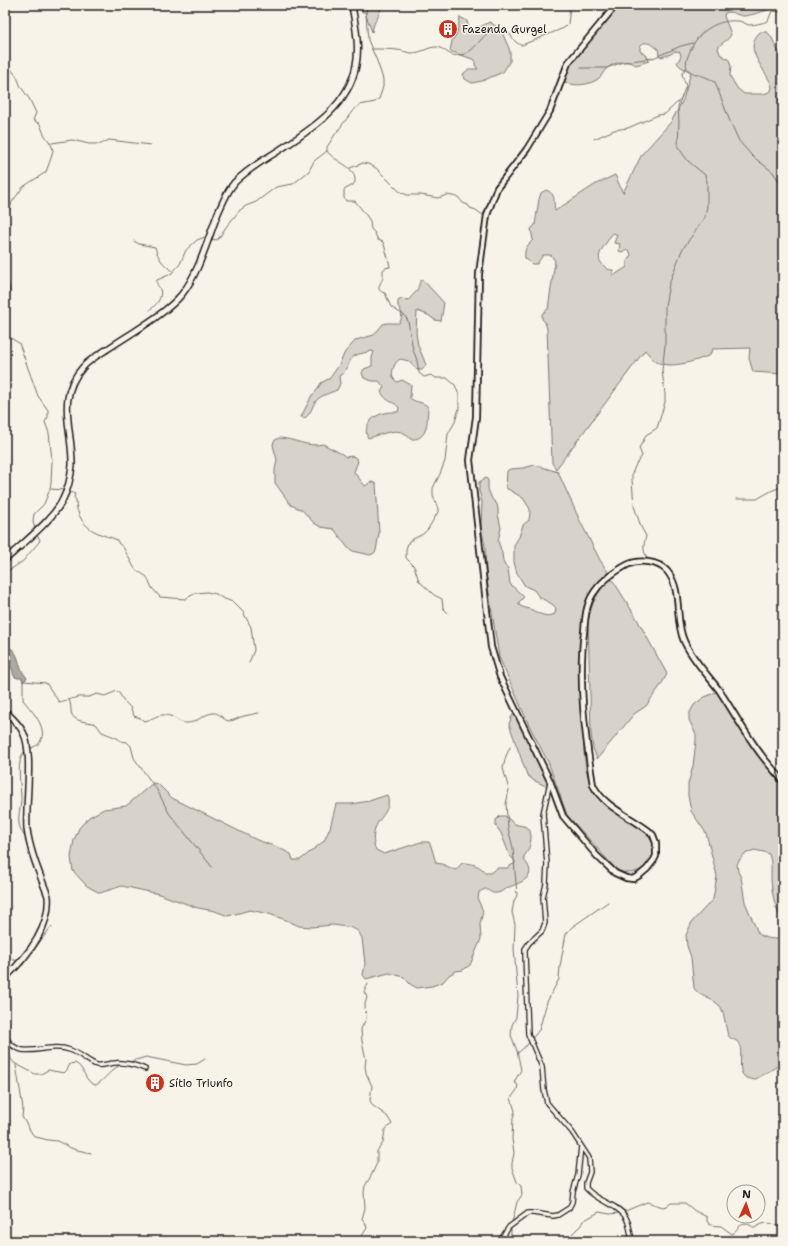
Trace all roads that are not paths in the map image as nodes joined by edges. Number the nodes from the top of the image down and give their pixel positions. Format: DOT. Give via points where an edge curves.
graph roads {
  1 [pos="352,5"];
  2 [pos="616,5"];
  3 [pos="5,560"];
  4 [pos="5,711"];
  5 [pos="550,781"];
  6 [pos="783,782"];
  7 [pos="6,978"];
  8 [pos="5,1036"];
  9 [pos="145,1069"];
  10 [pos="581,1145"];
  11 [pos="500,1241"];
  12 [pos="632,1241"];
  1 -- 3 [label="main road" via="358,49 356,65 338,104 326,116 233,185 224,200 190,282 181,295 166,310 95,357 76,376 67,404 72,465 64,497 56,513"];
  2 -- 5 [label="street" via="573,56 550,111 534,139 497,188 487,215 479,274 476,417 470,460 488,628 500,677"];
  4 -- 7 [label="main road" via="25,736 28,765 28,830 31,847 48,896 45,923 39,935"];
  5 -- 6 [label="street" via="566,821 615,873 633,879 647,869 656,856 653,835 613,808 602,798 594,785 582,690 581,657 585,622 593,594 602,582 618,570 630,564 644,562 660,566 671,577 676,590 679,626 687,646 760,754"];
  5 -- 10 [label="street" via="542,814 547,864 543,897 545,924 542,931 525,949 527,1028 542,1067 548,1103"];
  8 -- 9 [label="street" via="16,1049 28,1051 50,1047 62,1048 76,1052 97,1065 121,1062"];
  10 -- 11 [label="street" via="578,1176 569,1208 553,1216 528,1213 509,1227"];
  10 -- 12 [label="street" via="590,1162 586,1188 624,1214"];
}
